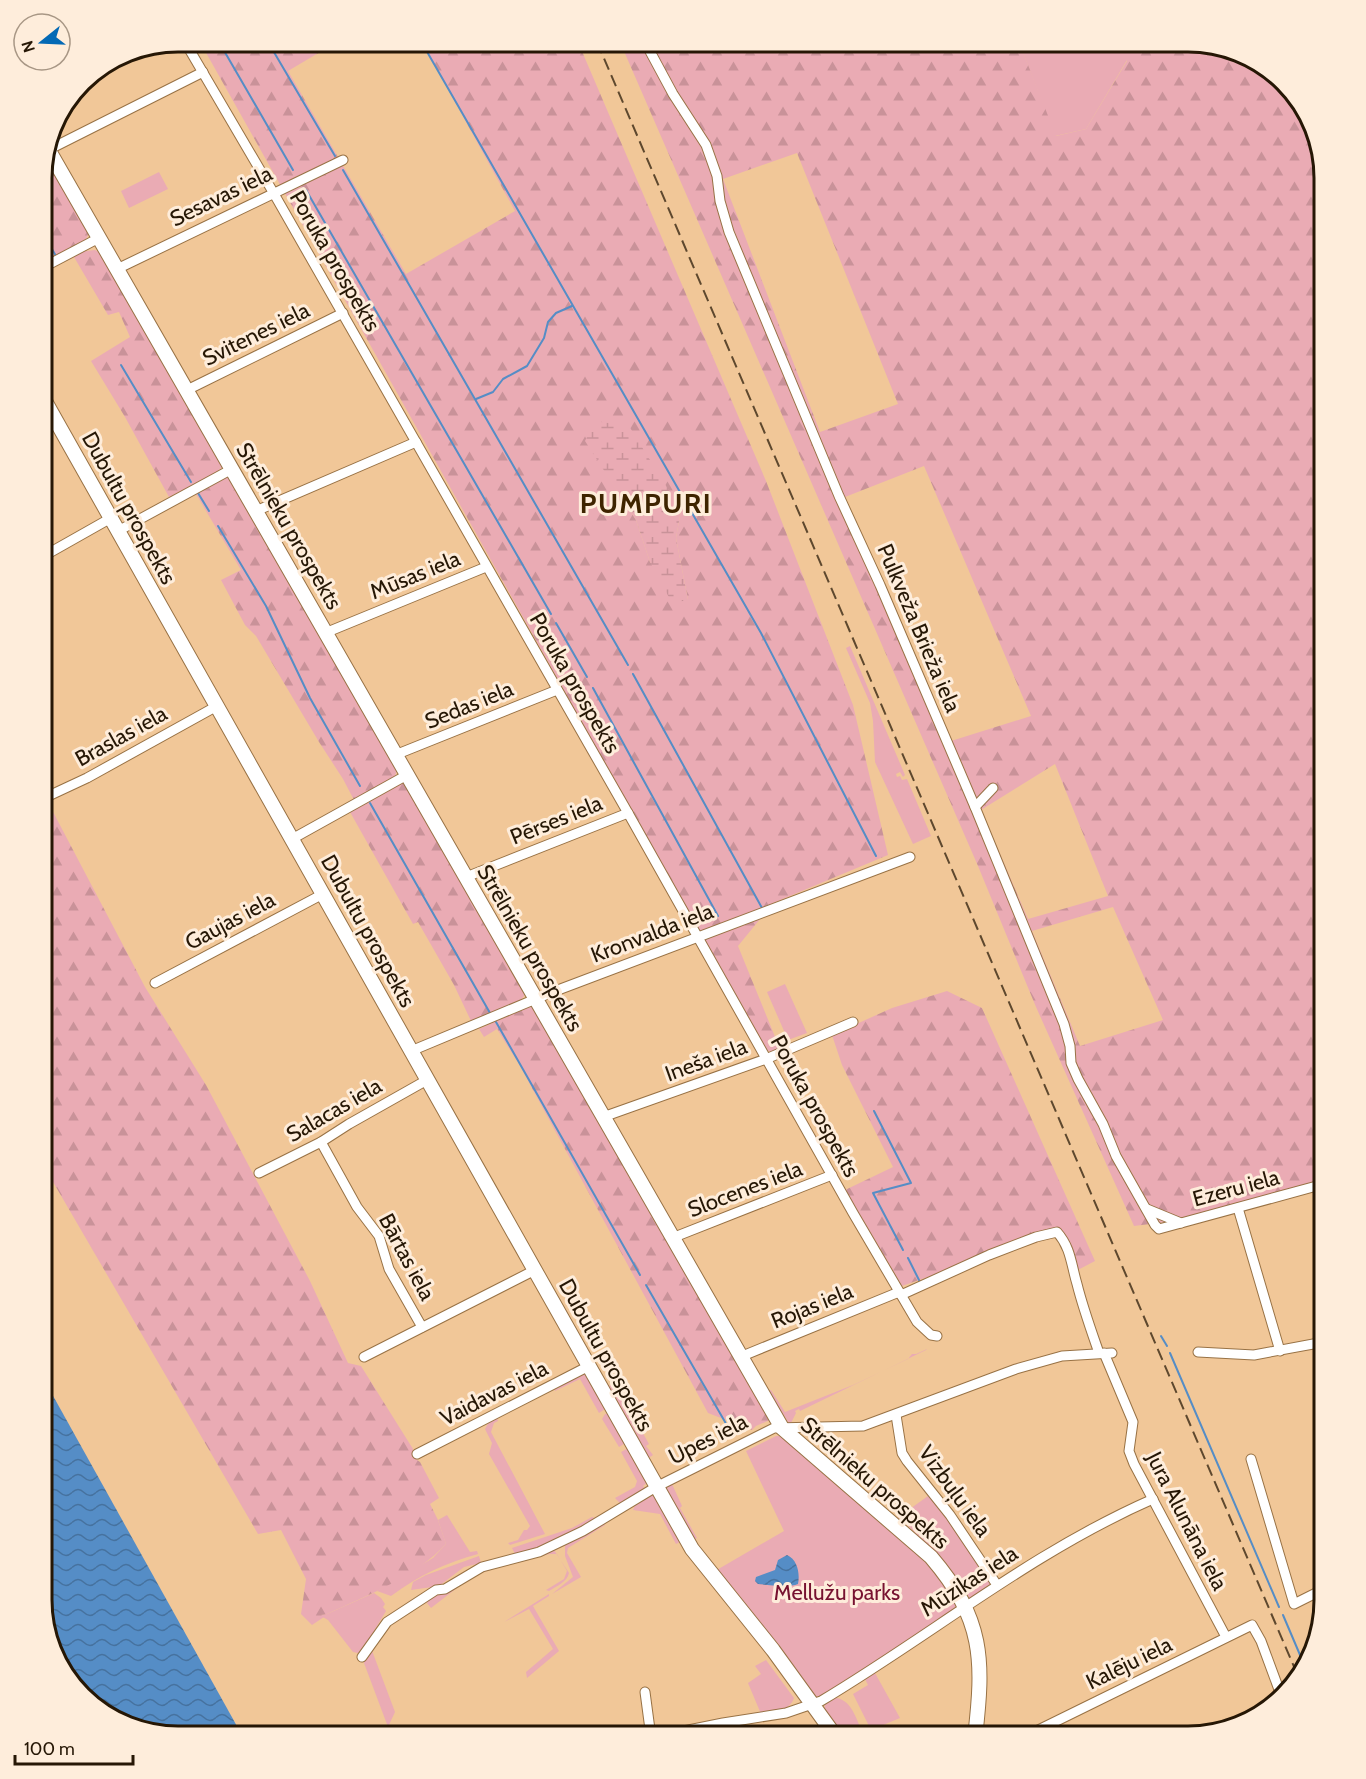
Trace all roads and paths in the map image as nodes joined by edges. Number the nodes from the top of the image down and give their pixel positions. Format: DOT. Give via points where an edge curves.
graph roads {
  1 [pos="192,53"];
  2 [pos="651,53"];
  3 [pos="203,72"];
  4 [pos="57,145"];
  5 [pos="344,160"];
  6 [pos="54,161"];
  7 [pos="273,192"];
  8 [pos="99,238"];
  9 [pos="53,262"];
  10 [pos="117,269"];
  11 [pos="343,314"];
  12 [pos="187,390"];
  13 [pos="53,415"];
  14 [pos="416,442"];
  15 [pos="232,469"];
  16 [pos="256,511"];
  17 [pos="111,518"];
  18 [pos="118,531"];
  19 [pos="53,551"];
  20 [pos="486,567"];
  21 [pos="325,633"];
  22 [pos="557,690"];
  23 [pos="217,706"];
  24 [pos="395,755"];
  25 [pos="407,775"];
  26 [pos="993,788"];
  27 [pos="53,794"];
  28 [pos="975,807"];
  29 [pos="628,813"];
  30 [pos="292,839"];
  31 [pos="910,857"];
  32 [pos="466,878"];
  33 [pos="323,894"];
  34 [pos="698,937"];
  35 [pos="155,983"];
  36 [pos="535,999"];
  37 [pos="853,1022"];
  38 [pos="411,1051"];
  39 [pos="766,1059"];
  40 [pos="427,1080"];
  41 [pos="603,1117"];
  42 [pos="321,1142"];
  43 [pos="259,1173"];
  44 [pos="832,1175"];
  45 [pos="1313,1187"];
  46 [pos="1238,1208"];
  47 [pos="1147,1209"];
  48 [pos="1181,1223"];
  49 [pos="1159,1229"];
  50 [pos="1057,1232"];
  51 [pos="672,1238"];
  52 [pos="535,1270"];
  53 [pos="900,1293"];
  54 [pos="422,1326"];
  55 [pos="938,1336"];
  56 [pos="1313,1344"];
  57 [pos="1280,1351"];
  58 [pos="1198,1352"];
  59 [pos="1105,1353"];
  60 [pos="364,1357"];
  61 [pos="740,1357"];
  62 [pos="589,1366"];
  63 [pos="896,1415"];
  64 [pos="782,1428"];
  65 [pos="417,1454"];
  66 [pos="1251,1459"];
  67 [pos="657,1487"];
  68 [pos="1153,1499"];
  69 [pos="997,1585"];
  70 [pos="1313,1594"];
  71 [pos="965,1606"];
  72 [pos="1226,1637"];
  73 [pos="362,1657"];
  74 [pos="1278,1688"];
  75 [pos="645,1692"];
  76 [pos="812,1704"];
  77 [pos="650,1726"];
  78 [pos="708,1726"];
  79 [pos="828,1726"];
  80 [pos="976,1726"];
  81 [pos="1046,1726"];
  1 -- 3 [label="street, Poruka prospekts"];
  2 -- 28 [label="street, Pulkveža Brieža iela" via="706,145 729,232"];
  3 -- 4 [label="street"];
  3 -- 7 [label="street, Poruka prospekts"];
  5 -- 7 [label="street, Sesavas iela"];
  6 -- 8 [label="main road, Strēlnieku prospekts"];
  7 -- 10 [label="street, Sesavas iela"];
  7 -- 11 [label="street, Poruka prospekts"];
  8 -- 9 [label="street"];
  8 -- 10 [label="main road, Strēlnieku prospekts"];
  10 -- 12 [label="main road, Strēlnieku prospekts"];
  11 -- 12 [label="street, Svitenes iela"];
  11 -- 14 [label="street, Poruka prospekts"];
  12 -- 15 [label="main road, Strēlnieku prospekts"];
  13 -- 17 [label="main road, Dubultu prospekts"];
  14 -- 16 [label="street"];
  14 -- 20 [label="street, Poruka prospekts"];
  15 -- 16 [label="main road, Strēlnieku prospekts"];
  15 -- 18 [label="street"];
  16 -- 21 [label="main road, Strēlnieku prospekts"];
  17 -- 18 [label="main road, Dubultu prospekts"];
  17 -- 19 [label="street"];
  18 -- 23 [label="main road, Dubultu prospekts"];
  20 -- 21 [label="street, Mūsas iela"];
  20 -- 22 [label="street, Poruka prospekts"];
  21 -- 24 [label="main road, Strēlnieku prospekts"];
  22 -- 24 [label="street, Sedas iela"];
  22 -- 29 [label="street, Poruka prospekts"];
  23 -- 27 [label="street, Braslas iela"];
  23 -- 30 [label="main road, Dubultu prospekts"];
  24 -- 25 [label="main road, Strēlnieku prospekts"];
  25 -- 30 [label="street"];
  25 -- 32 [label="main road, Strēlnieku prospekts"];
  26 -- 28 [label="street"];
  28 -- 47 [label="street, Pulkveža Brieža iela" via="1064,1024 1071,1063 1116,1156"];
  29 -- 32 [label="street, Pērses iela"];
  29 -- 34 [label="street, Poruka prospekts"];
  30 -- 33 [label="main road, Dubultu prospekts"];
  31 -- 34 [label="street, Kronvalda iela"];
  32 -- 36 [label="main road, Strēlnieku prospekts"];
  33 -- 35 [label="street, Gaujas iela"];
  33 -- 38 [label="main road, Dubultu prospekts"];
  34 -- 36 [label="street, Kronvalda iela"];
  34 -- 39 [label="street, Poruka prospekts"];
  36 -- 38 [label="street, Kronvalda iela"];
  36 -- 41 [label="main road, Strēlnieku prospekts"];
  37 -- 39 [label="street, Ineša iela"];
  38 -- 40 [label="main road, Dubultu prospekts"];
  39 -- 41 [label="street, Ineša iela"];
  39 -- 44 [label="street, Poruka prospekts"];
  40 -- 42 [label="street, Salacas iela"];
  40 -- 52 [label="main road, Dubultu prospekts"];
  41 -- 51 [label="main road, Strēlnieku prospekts"];
  42 -- 43 [label="street, Salacas iela"];
  42 -- 54 [label="street, Bārtas iela" via="357,1207 379,1236 389,1269"];
  44 -- 51 [label="street, Slocenes iela"];
  44 -- 53 [label="street, Poruka prospekts"];
  45 -- 46 [label="street, Ezeru iela"];
  46 -- 48 [label="street, Ezeru iela"];
  46 -- 57 [label="street"];
  47 -- 48 [label="street"];
  47 -- 49 [label="street, Pulkveža Brieža iela"];
  48 -- 49 [label="street, Ezeru iela"];
  50 -- 53 [label="street, Rojas iela"];
  50 -- 59 [label="street, Jura Alunāna iela" via="1065,1242 1076,1283"];
  51 -- 61 [label="main road, Strēlnieku prospekts"];
  52 -- 54 [label="street"];
  52 -- 62 [label="main road, Dubultu prospekts"];
  53 -- 55 [label="street, Poruka prospekts" via="922,1328"];
  53 -- 61 [label="street, Rojas iela"];
  54 -- 60 [label="street"];
  56 -- 57 [label="street"];
  57 -- 58 [label="street" via="1254,1355"];
  59 -- 63 [label="street, Upes iela" via="1062,1356 1016,1369"];
  59 -- 68 [label="street, Jura Alunāna iela" via="1134,1422 1129,1451"];
  61 -- 64 [label="main road, Strēlnieku prospekts"];
  62 -- 65 [label="street, Vaidavas iela"];
  62 -- 67 [label="main road, Dubultu prospekts"];
  63 -- 64 [label="street, Upes iela" via="856,1427"];
  63 -- 69 [label="street, Vizbuļu iela" via="902,1453"];
  64 -- 67 [label="street, Upes iela" via="742,1443"];
  64 -- 71 [label="main road, Strēlnieku prospekts" via="931,1557"];
  66 -- 70 [label="street" via="1294,1604"];
  67 -- 73 [label="street, Upes iela" via="583,1532 539,1552 482,1567 445,1589 436,1590 387,1622"];
  67 -- 76 [label="main road, Dubultu prospekts" via="692,1549"];
  68 -- 69 [label="street, Mūzikas iela" via="1054,1550"];
  68 -- 72 [label="street, Jura Alunāna iela"];
  69 -- 71 [label="street, Mūzikas iela"];
  71 -- 76 [label="street, Mūzikas iela"];
  71 -- 80 [label="main road, Strēlnieku prospekts" via="978,1645"];
  72 -- 74 [label="street, Kalēju iela" via="1252,1625"];
  72 -- 81 [label="street, Kalēju iela"];
  75 -- 77 [label="street"];
  76 -- 78 [label="street, Mūzikas iela" via="786,1713"];
  76 -- 79 [label="main road, Dubultu prospekts"];
}
